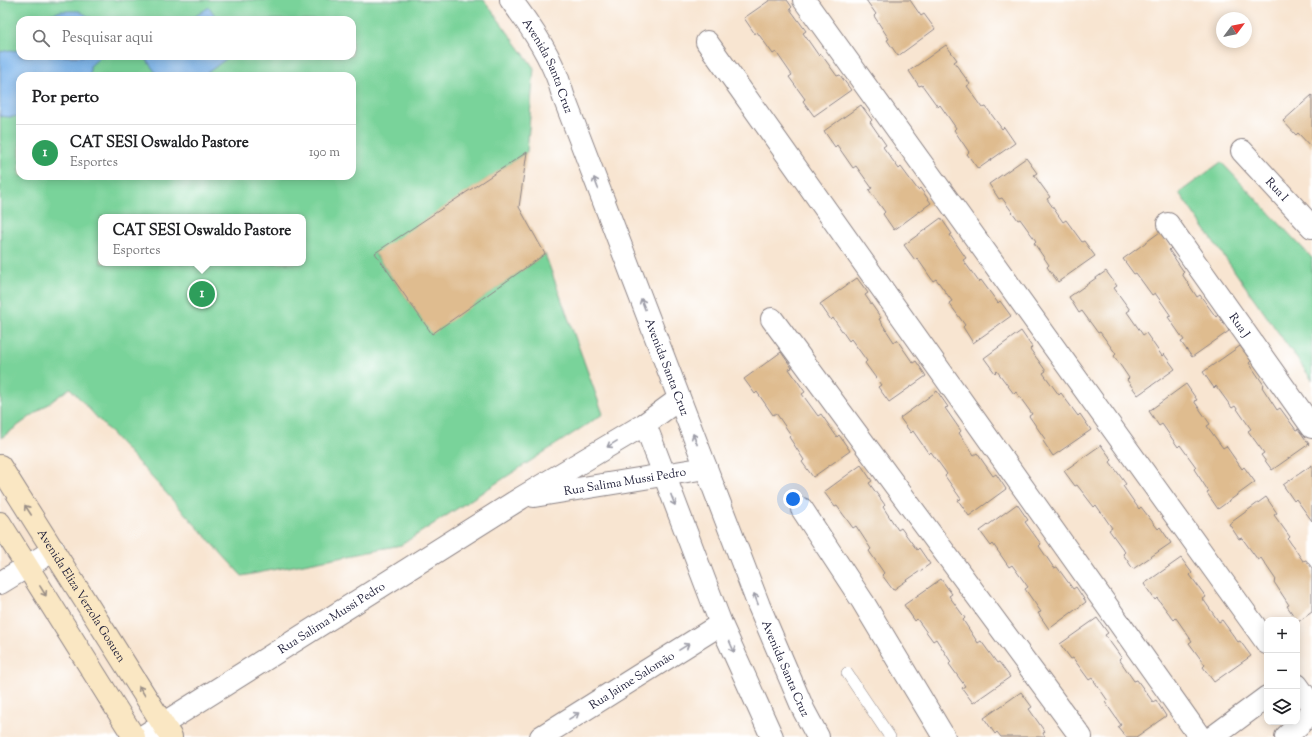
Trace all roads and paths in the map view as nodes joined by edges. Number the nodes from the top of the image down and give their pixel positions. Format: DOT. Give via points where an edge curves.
graph roads {
  1 [pos="511,0"];
  2 [pos="804,0"];
  3 [pos="707,42"];
  4 [pos="1242,151"];
  5 [pos="1168,224"];
  6 [pos="1312,227"];
  7 [pos="772,319"];
  8 [pos="679,399"];
  9 [pos="645,424"];
  10 [pos="1312,427"];
  11 [pos="0,466"];
  12 [pos="706,468"];
  13 [pos="663,474"];
  14 [pos="521,498"];
  15 [pos="802,509"];
  16 [pos="0,523"];
  17 [pos="54,550"];
  18 [pos="27,566"];
  19 [pos="0,583"];
  20 [pos="721,624"];
  21 [pos="1264,639"];
  22 [pos="847,672"];
  23 [pos="1300,689"];
  24 [pos="1264,700"];
  25 [pos="1312,706"];
  26 [pos="1312,712"];
  27 [pos="167,731"];
  28 [pos="134,737"];
  29 [pos="142,737"];
  30 [pos="541,737"];
  31 [pos="772,737"];
  32 [pos="818,737"];
  33 [pos="890,737"];
  34 [pos="944,737"];
  35 [pos="1081,737"];
  36 [pos="1200,737"];
  37 [pos="1214,737"];
  38 [pos="1286,737"];
  8 -- 1 [label="street, Avenida Santa Cruz, one-way" via="556,74 543,48"];
  2 -- 21 [label="street"];
  3 -- 36 [label="street"];
  4 -- 6 [label="street, Rua I"];
  5 -- 10 [label="street, Rua J"];
  7 -- 35 [label="street"];
  8 -- 9 [label="street, Rua Salima Mussi Pedro"];
  12 -- 8 [label="street, Avenida Santa Cruz, one-way"];
  9 -- 13 [label="street"];
  9 -- 14 [label="street, Rua Salima Mussi Pedro, one-way"];
  17 -- 11 [label="main road, Avenida Eliza Verzola Gosuen, one-way"];
  12 -- 13 [label="street, Rua Salima Mussi Pedro"];
  32 -- 12 [label="street, Avenida Santa Cruz, one-way" via="804,711 759,606"];
  13 -- 14 [label="street, Rua Salima Mussi Pedro"];
  13 -- 20 [label="street, one-way"];
  14 -- 27 [label="street, Rua Salima Mussi Pedro"];
  15 -- 34 [label="street" via="863,602"];
  16 -- 18 [label="main road"];
  17 -- 18 [label="street"];
  27 -- 17 [label="main road, Avenida Eliza Verzola Gosuen, one-way"];
  18 -- 19 [label="street"];
  18 -- 28 [label="main road, one-way"];
  30 -- 20 [label="street, Rua Jaime Salomão, one-way"];
  20 -- 31 [label="street, one-way"];
  22 -- 33 [label="lane"];
  23 -- 25 [label="street"];
  24 -- 37 [label="street"];
  26 -- 38 [label="street"];
  27 -- 29 [label="street, Rua Salima Mussi Pedro"];
}
